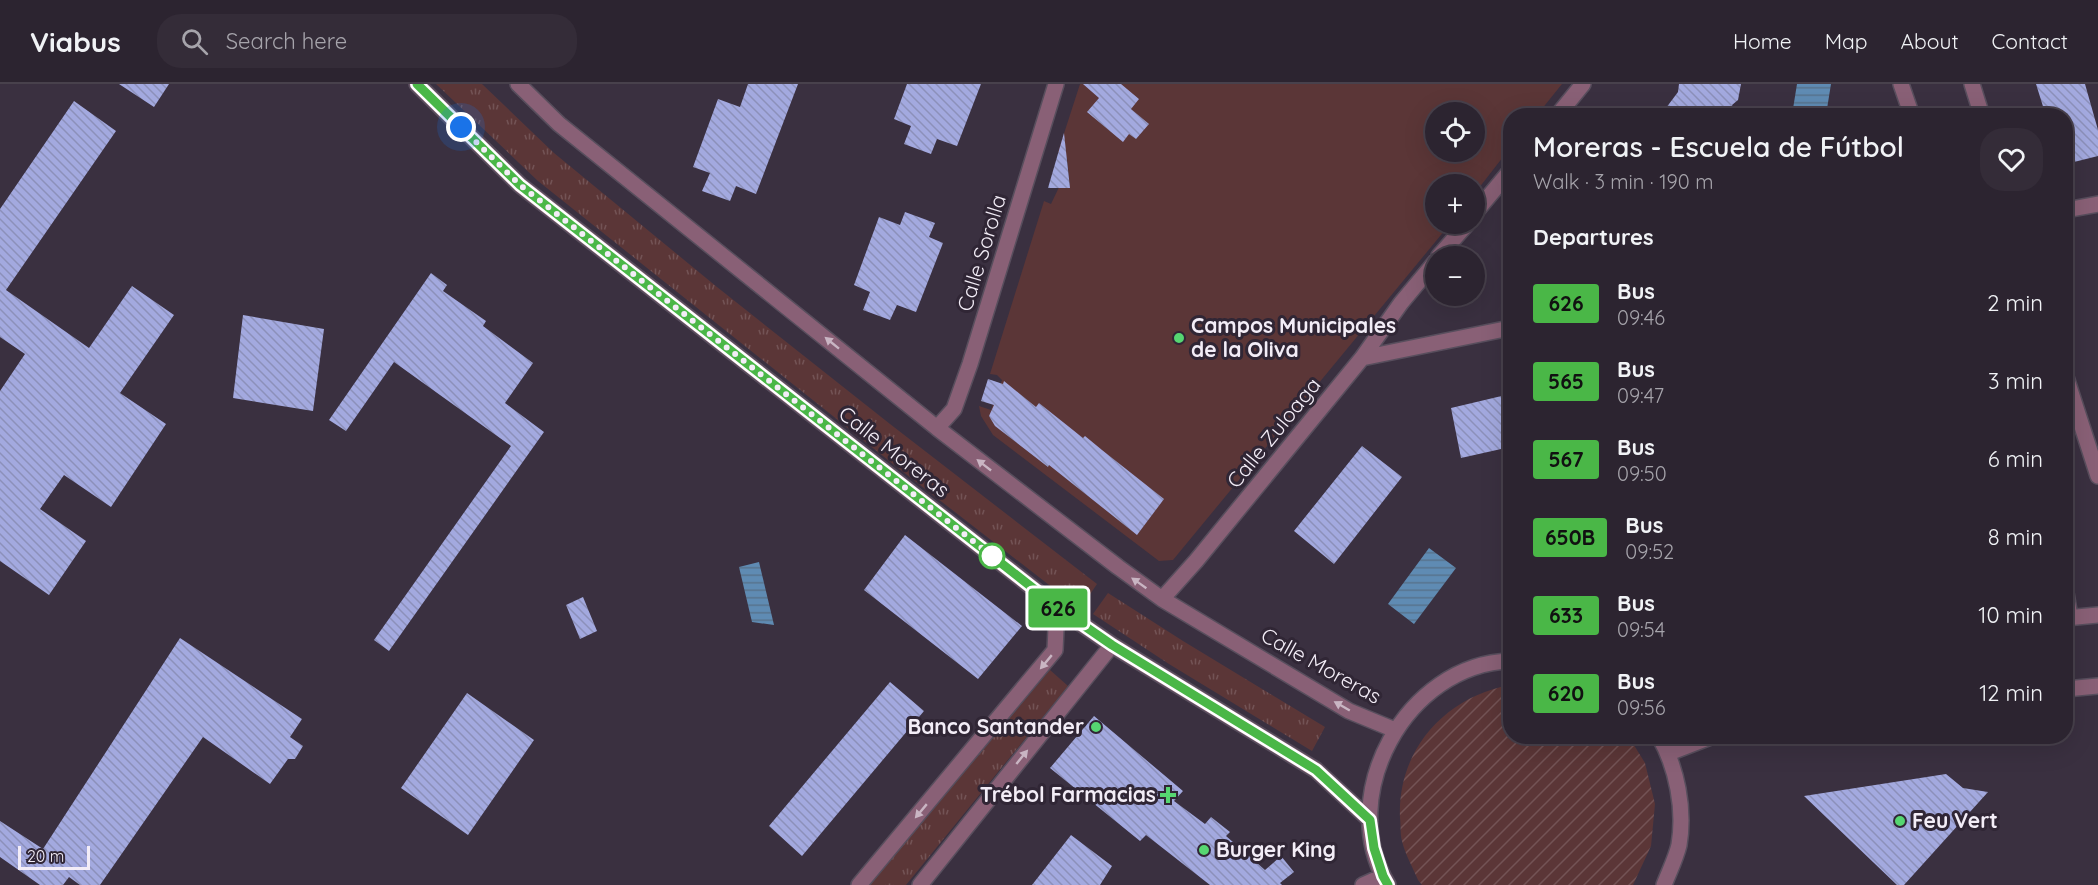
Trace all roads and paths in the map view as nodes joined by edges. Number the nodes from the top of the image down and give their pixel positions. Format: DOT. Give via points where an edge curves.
graph roads {
  1 [pos="417,84"];
  2 [pos="518,84"];
  3 [pos="1056,84"];
  4 [pos="1583,84"];
  5 [pos="1901,84"];
  6 [pos="1972,84"];
  7 [pos="1564,108"];
  8 [pos="1909,108"];
  9 [pos="1980,108"];
  10 [pos="1503,179"];
  11 [pos="1485,201"];
  12 [pos="2098,204"];
  13 [pos="2073,209"];
  14 [pos="1458,234"];
  15 [pos="1448,246"];
  16 [pos="1425,274"];
  17 [pos="1503,329"];
  18 [pos="1362,358"];
  19 [pos="2073,399"];
  20 [pos="938,428"];
  21 [pos="2098,476"];
  22 [pos="1162,599"];
  23 [pos="1057,607"];
  24 [pos="2098,615"];
  25 [pos="2073,618"];
  26 [pos="1112,645"];
  27 [pos="1503,661"];
  28 [pos="2098,686"];
  29 [pos="2073,688"];
  30 [pos="1395,729"];
  31 [pos="1664,744"];
  32 [pos="1692,744"];
  33 [pos="1669,753"];
  34 [pos="1370,820"];
  35 [pos="1385,881"];
  36 [pos="859,885"];
  37 [pos="920,885"];
  38 [pos="1363,885"];
  39 [pos="1664,885"];
  1 -- 23 [label="street, Calle Moreras" via="520,185"];
  20 -- 2 [label="street, Calle Moreras, one-way" via="559,124"];
  3 -- 20 [label="street, Calle Sorolla" via="970,364 954,409"];
  4 -- 7 [label="street"];
  5 -- 8 [label="street"];
  6 -- 9 [label="street"];
  10 -- 11 [label="street"];
  12 -- 13 [label="street"];
  14 -- 15 [label="street"];
  16 -- 18 [label="street, Calle Zuloaga"];
  17 -- 18 [label="street"];
  18 -- 22 [label="street, Calle Zuloaga"];
  19 -- 21 [label="street"];
  22 -- 20 [label="street, Calle Moreras, one-way"];
  30 -- 22 [label="street, Calle Moreras, one-way" via="1349,711"];
  23 -- 26 [label="street, Calle Moreras"];
  23 -- 36 [label="street, one-way" via="1055,650"];
  24 -- 25 [label="street"];
  26 -- 34 [label="street, Calle Moreras" via="1316,770"];
  37 -- 26 [label="street, one-way"];
  27 -- 30 [label="street" via="1458,674 1423,697"];
  28 -- 29 [label="street"];
  30 -- 34 [label="street" via="1372,788"];
  31 -- 33 [label="street"];
  32 -- 33 [label="street"];
  33 -- 39 [label="street" via="1681,800 1678,846"];
  34 -- 35 [label="street"];
  35 -- 38 [label="street"];
}
